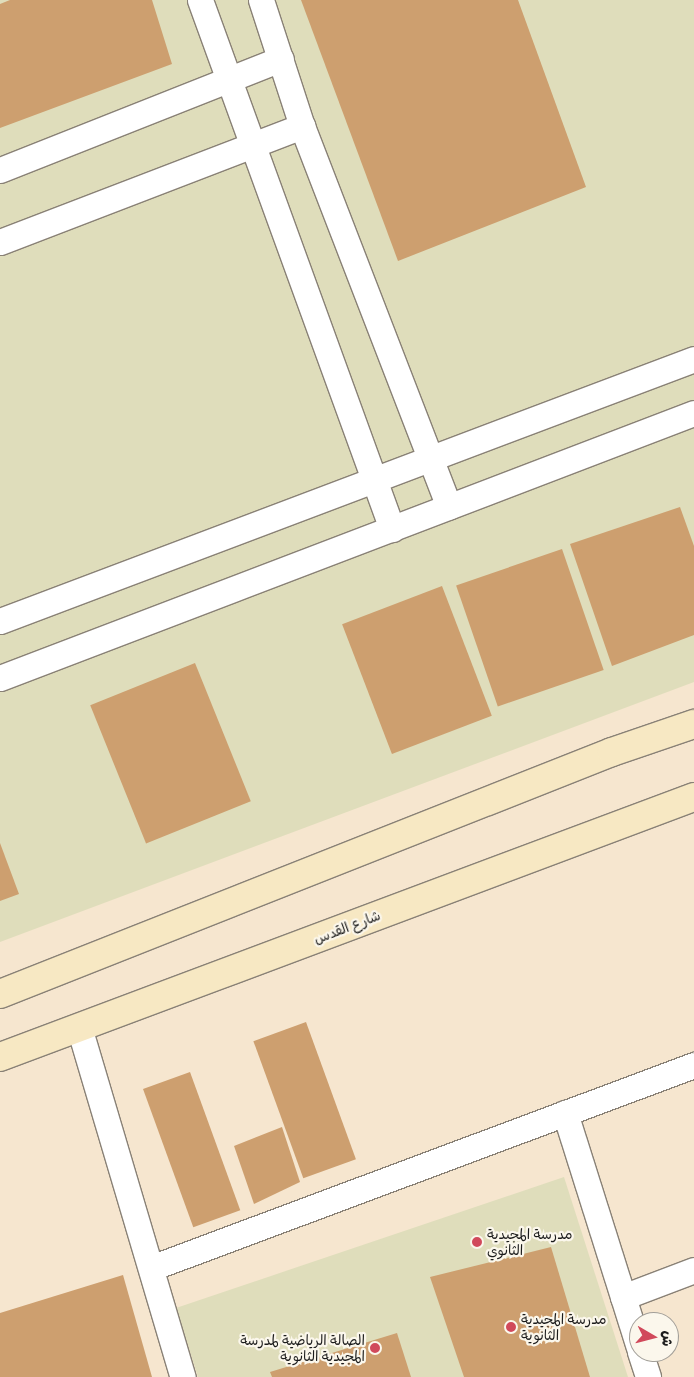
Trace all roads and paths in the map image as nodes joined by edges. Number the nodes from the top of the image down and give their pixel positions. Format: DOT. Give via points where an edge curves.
graph roads {
  1 [pos="200,0"];
  2 [pos="261,0"];
  3 [pos="280,59"];
  4 [pos="229,80"];
  5 [pos="302,126"];
  6 [pos="253,145"];
  7 [pos="0,170"];
  8 [pos="0,242"];
  9 [pos="694,359"];
  10 [pos="694,413"];
  11 [pos="430,458"];
  12 [pos="374,480"];
  13 [pos="449,507"];
  14 [pos="392,529"];
  15 [pos="0,621"];
  16 [pos="0,678"];
  17 [pos="694,724"];
  18 [pos="694,797"];
  19 [pos="0,994"];
  20 [pos="79,1027"];
  21 [pos="0,1057"];
  22 [pos="694,1065"];
  23 [pos="565,1113"];
  24 [pos="151,1268"];
  25 [pos="694,1270"];
  26 [pos="623,1297"];
  27 [pos="629,1316"];
  28 [pos="643,1362"];
  29 [pos="183,1377"];
  30 [pos="648,1377"];
  1 -- 4 [label="street"];
  2 -- 3 [label="street"];
  3 -- 4 [label="street"];
  3 -- 5 [label="street"];
  4 -- 6 [label="street"];
  4 -- 7 [label="street"];
  5 -- 6 [label="street"];
  5 -- 11 [label="street"];
  6 -- 8 [label="street"];
  6 -- 12 [label="street"];
  9 -- 11 [label="street"];
  10 -- 13 [label="street"];
  11 -- 12 [label="street"];
  11 -- 13 [label="street"];
  12 -- 14 [label="street"];
  12 -- 15 [label="street"];
  13 -- 14 [label="street"];
  14 -- 16 [label="street"];
  17 -- 19 [label="main road" via="612,752"];
  18 -- 20 [label="main road, شارع القدس"];
  20 -- 21 [label="main road, شارع القدس"];
  20 -- 24 [label="street"];
  22 -- 23 [label="street"];
  23 -- 24 [label="street"];
  23 -- 26 [label="street"];
  24 -- 29 [label="street"];
  25 -- 26 [label="street"];
  26 -- 27 [label="street"];
  28 -- 30 [label="street"];
}
